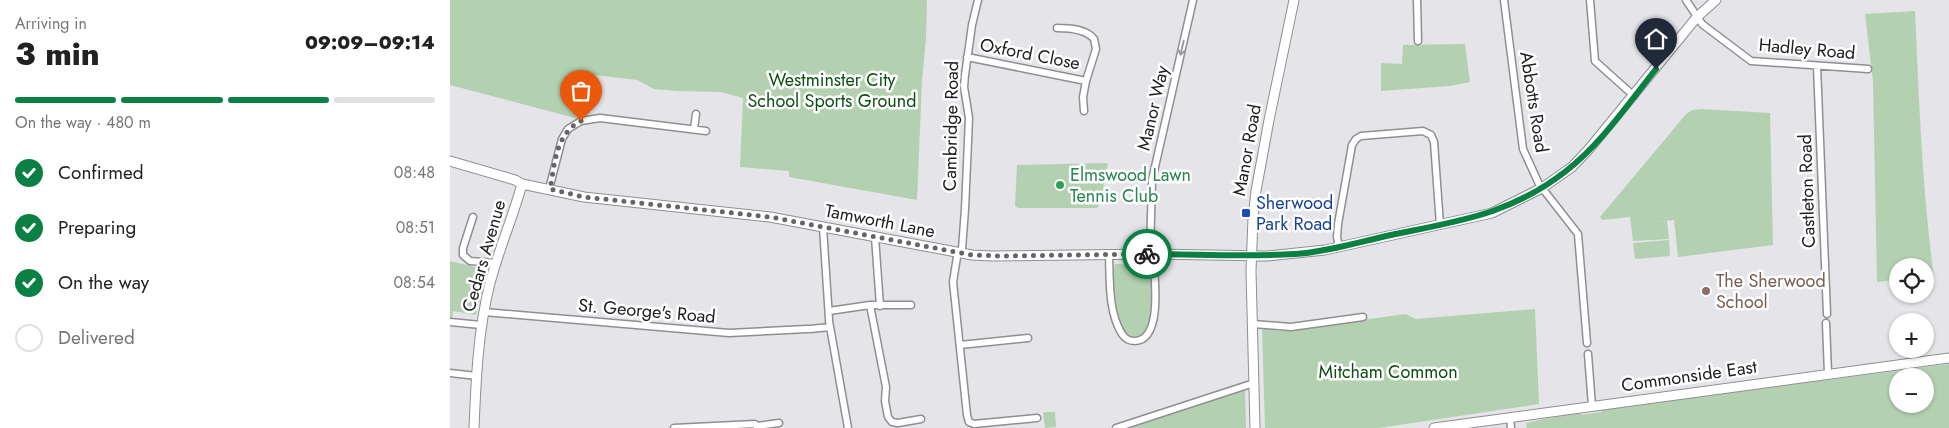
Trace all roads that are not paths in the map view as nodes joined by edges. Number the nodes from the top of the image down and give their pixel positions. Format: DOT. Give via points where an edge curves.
graph roads {
  1 [pos="978,0"];
  2 [pos="1192,0"];
  3 [pos="1294,0"];
  4 [pos="1417,0"];
  5 [pos="1504,0"];
  6 [pos="1590,0"];
  7 [pos="1686,0"];
  8 [pos="1716,0"];
  9 [pos="1697,18"];
  10 [pos="1058,28"];
  11 [pos="1418,41"];
  12 [pos="967,57"];
  13 [pos="1817,66"];
  14 [pos="1868,69"];
  15 [pos="1086,81"];
  16 [pos="1634,96"];
  17 [pos="1084,111"];
  18 [pos="696,114"];
  19 [pos="694,129"];
  20 [pos="706,130"];
  21 [pos="450,161"];
  22 [pos="522,184"];
  23 [pos="1542,188"];
  24 [pos="550,189"];
  25 [pos="473,217"];
  26 [pos="1440,225"];
  27 [pos="822,227"];
  28 [pos="875,237"];
  29 [pos="1339,247"];
  30 [pos="959,253"];
  31 [pos="1151,254"];
  32 [pos="1109,255"];
  33 [pos="1251,256"];
  34 [pos="497,263"];
  35 [pos="870,305"];
  36 [pos="910,305"];
  37 [pos="880,306"];
  38 [pos="829,311"];
  39 [pos="484,312"];
  40 [pos="1827,314"];
  41 [pos="1363,316"];
  42 [pos="450,322"];
  43 [pos="829,322"];
  44 [pos="1826,323"];
  45 [pos="1253,324"];
  46 [pos="482,325"];
  47 [pos="1028,338"];
  48 [pos="1587,343"];
  49 [pos="960,345"];
  50 [pos="1588,354"];
  51 [pos="1949,358"];
  52 [pos="450,373"];
  53 [pos="1828,373"];
  54 [pos="477,376"];
  55 [pos="1254,383"];
  56 [pos="1592,406"];
  57 [pos="1037,418"];
  58 [pos="1510,418"];
  59 [pos="921,419"];
  60 [pos="779,423"];
  61 [pos="757,427"];
  62 [pos="474,428"];
  63 [pos="674,428"];
  64 [pos="848,428"];
  65 [pos="1116,428"];
  66 [pos="1256,428"];
  67 [pos="1434,428"];
  68 [pos="1511,428"];
  1 -- 12 [label="street, Cambridge Road"];
  2 -- 31 [label="street, Manor Way, one-way" via="1152,180"];
  3 -- 33 [label="street, Manor Road" via="1256,191"];
  4 -- 11 [label="street"];
  5 -- 23 [label="street, Abbotts Road" via="1523,149"];
  6 -- 16 [label="street" via="1595,61"];
  7 -- 9 [label="street, Hadley Road"];
  8 -- 9 [label="street"];
  9 -- 13 [label="street, Hadley Road" via="1751,61"];
  9 -- 16 [label="street"];
  10 -- 15 [label="street" via="1086,33 1094,40 1096,49"];
  12 -- 15 [label="street, Oxford Close"];
  12 -- 30 [label="street, Cambridge Road" via="964,87 969,127 964,228"];
  13 -- 14 [label="street, Hadley Road"];
  13 -- 40 [label="street, Castleton Road"];
  15 -- 17 [label="street, Oxford Close"];
  16 -- 23 [label="street" via="1582,158"];
  18 -- 19 [label="street"];
  19 -- 20 [label="street"];
  19 -- 24 [label="street" via="600,118 581,121 568,129 562,139"];
  21 -- 22 [label="street, Tamworth Lane"];
  22 -- 24 [label="street, Tamworth Lane"];
  22 -- 34 [label="street, Cedars Avenue"];
  23 -- 26 [label="street" via="1492,212"];
  23 -- 48 [label="street, Abbotts Road" via="1578,234"];
  24 -- 27 [label="street, Tamworth Lane" via="584,197 762,216"];
  25 -- 34 [label="street" via="463,248 464,257 470,261"];
  26 -- 29 [label="street"];
  26 -- 29 [label="street" via="1431,135 1423,131 1363,136 1352,145 1338,224"];
  27 -- 28 [label="street, Tamworth Lane"];
  27 -- 38 [label="street"];
  28 -- 30 [label="street, Tamworth Lane"];
  28 -- 37 [label="street"];
  29 -- 33 [label="street" via="1297,254"];
  30 -- 32 [label="street, Tamworth Lane" via="992,256"];
  30 -- 49 [label="street, Cambridge Road" via="953,285"];
  31 -- 32 [label="street, Tamworth Lane"];
  31 -- 32 [label="street, Manor Way" via="1156,300 1152,326 1148,336 1135,341 1122,334 1113,308"];
  31 -- 33 [label="street, Tamworth Lane"];
  33 -- 45 [label="street, Manor Road"];
  34 -- 39 [label="street, Cedars Avenue"];
  35 -- 37 [label="street"];
  35 -- 38 [label="street"];
  35 -- 59 [label="street" via="886,386 888,417 898,424"];
  36 -- 37 [label="street"];
  38 -- 43 [label="street"];
  39 -- 43 [label="street, St. George's Road" via="728,333 809,329"];
  39 -- 46 [label="street, Cedars Avenue"];
  41 -- 45 [label="street" via="1290,327"];
  42 -- 46 [label="street"];
  43 -- 64 [label="street"];
  44 -- 53 [label="street"];
  45 -- 55 [label="street, Manor Road"];
  46 -- 54 [label="street, Cedars Avenue"];
  47 -- 49 [label="street"];
  49 -- 57 [label="street, Cambridge Road" via="969,422 978,424"];
  50 -- 56 [label="street"];
  51 -- 53 [label="street, Commonside East"];
  52 -- 54 [label="street"];
  53 -- 56 [label="street, Commonside East"];
  54 -- 62 [label="street, Cedars Avenue"];
  55 -- 65 [label="street"];
  55 -- 66 [label="street, Manor Road"];
  56 -- 58 [label="street, Commonside East"];
  58 -- 67 [label="street, Commonside East"];
  58 -- 68 [label="street"];
  60 -- 61 [label="street"];
  61 -- 63 [label="street" via="755,424"];
}
